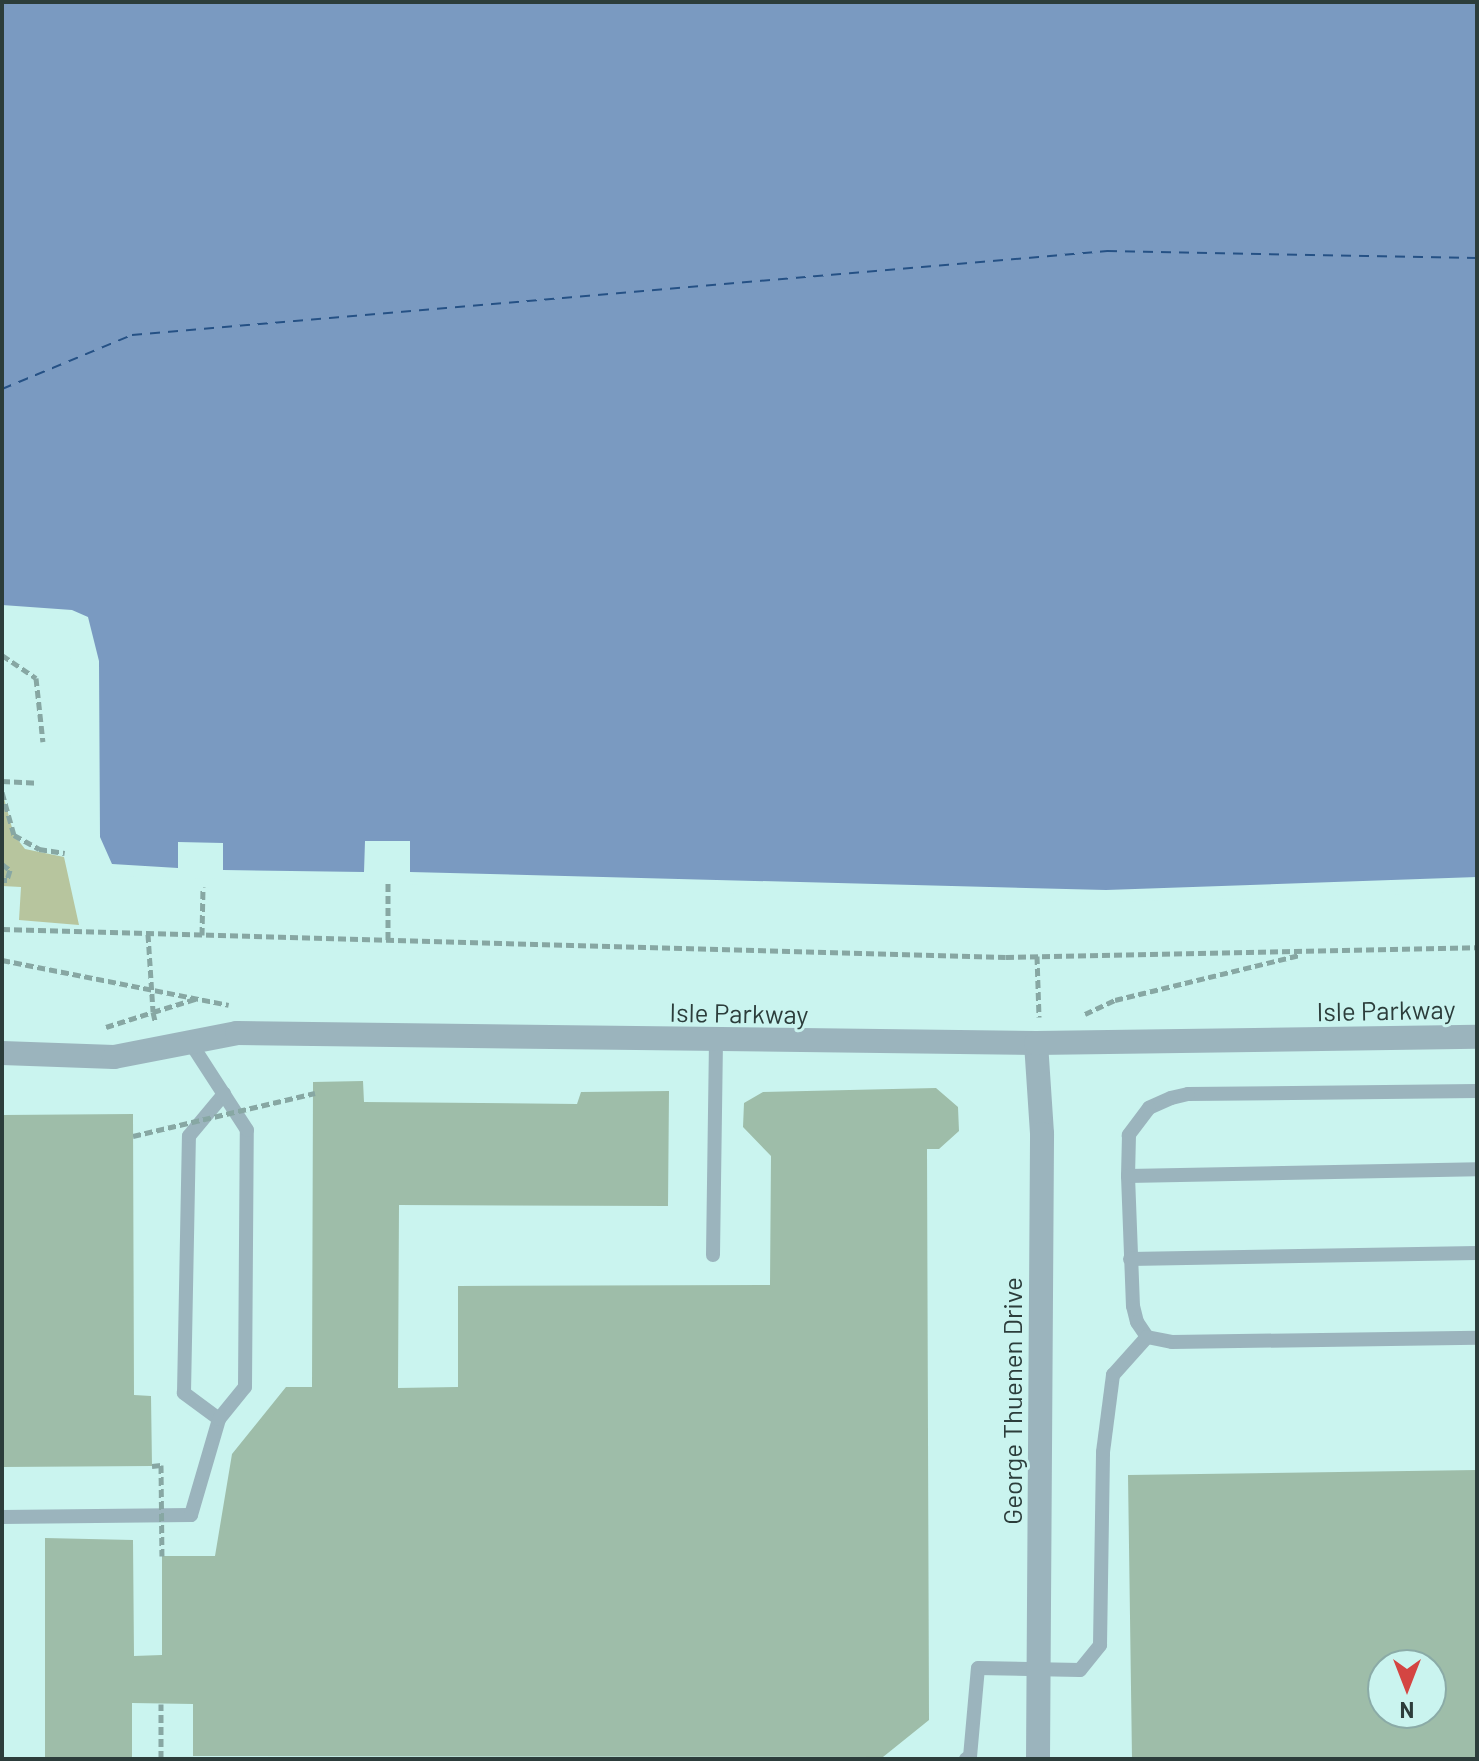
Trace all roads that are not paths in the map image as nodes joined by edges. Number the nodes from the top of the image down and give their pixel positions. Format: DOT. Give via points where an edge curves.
graph roads {
  1 [pos="1038,1033"];
  2 [pos="1477,1037"];
  3 [pos="716,1041"];
  4 [pos="190,1042"];
  5 [pos="2,1053"];
  6 [pos="1477,1091"];
  7 [pos="224,1094"];
  8 [pos="1477,1169"];
  9 [pos="1128,1176"];
  10 [pos="1477,1253"];
  11 [pos="713,1255"];
  12 [pos="1130,1259"];
  13 [pos="1147,1337"];
  14 [pos="1477,1338"];
  15 [pos="219,1419"];
  16 [pos="2,1517"];
  17 [pos="966,1759"];
  18 [pos="1038,1759"];
  1 -- 2 [label="street, Isle Parkway"];
  1 -- 3 [label="street, Isle Parkway"];
  1 -- 18 [label="street, George Thuenen Drive, bridge"];
  3 -- 4 [label="street, Isle Parkway" via="237,1033"];
  3 -- 11 [label="lane"];
  4 -- 5 [label="street, Isle Parkway" via="114,1057"];
  4 -- 7 [label="lane"];
  6 -- 9 [label="lane" via="1171,1098 1149,1108 1129,1135"];
  7 -- 15 [label="lane" via="247,1130 245,1387"];
  7 -- 15 [label="lane" via="189,1136 184,1378 184,1393"];
  8 -- 9 [label="lane"];
  9 -- 12 [label="lane"];
  10 -- 12 [label="lane"];
  12 -- 13 [label="lane" via="1135,1314"];
  13 -- 14 [label="lane" via="1172,1342"];
  13 -- 17 [label="lane" via="1113,1375 1103,1452 1100,1645 1080,1670 978,1668"];
  15 -- 16 [label="lane" via="191,1515"];
}
